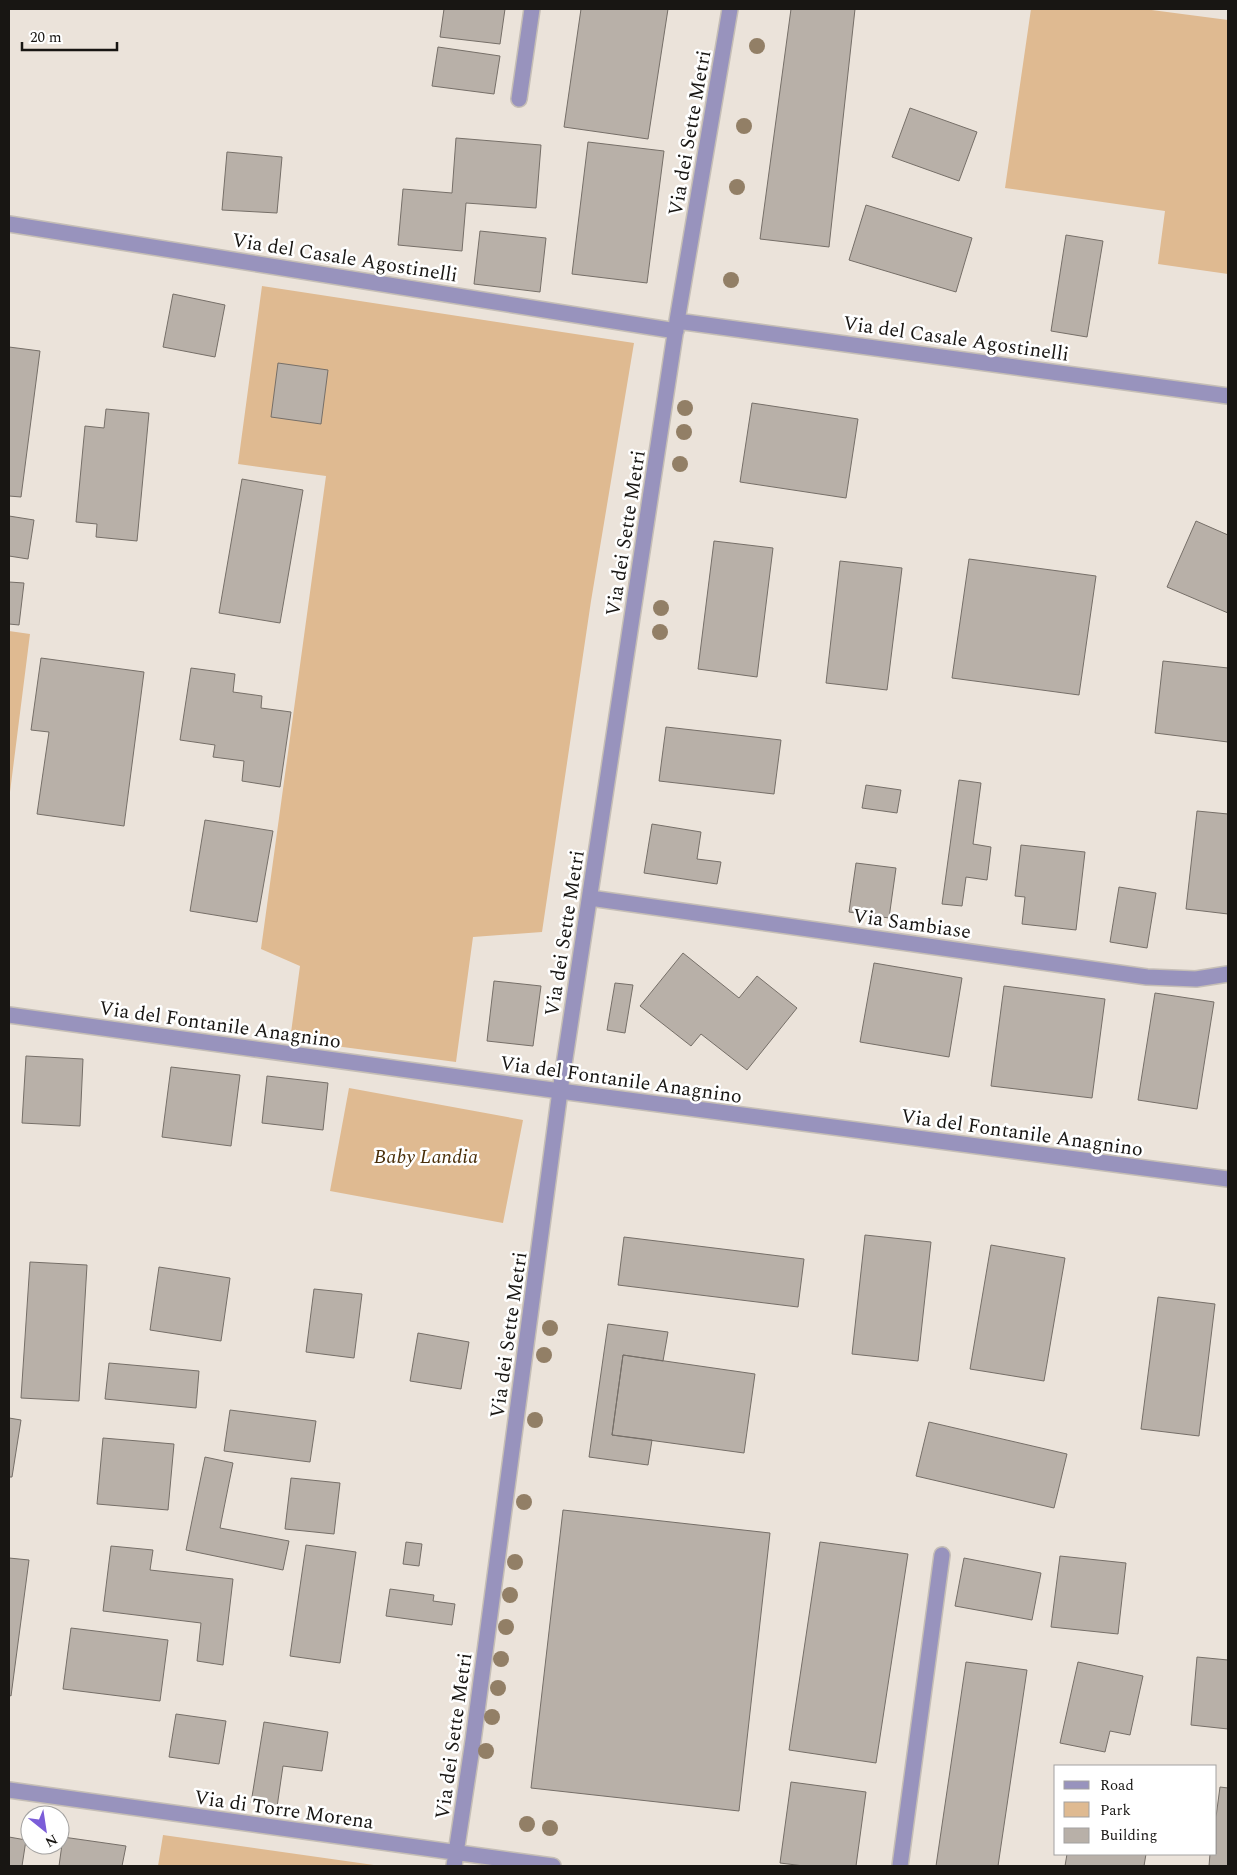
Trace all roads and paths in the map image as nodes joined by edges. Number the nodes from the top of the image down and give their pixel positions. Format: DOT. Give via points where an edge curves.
graph roads {
  1 [pos="532,9"];
  2 [pos="730,9"];
  3 [pos="519,99"];
  4 [pos="9,224"];
  5 [pos="676,326"];
  6 [pos="1228,396"];
  7 [pos="590,898"];
  8 [pos="1228,974"];
  9 [pos="9,1015"];
  10 [pos="560,1091"];
  11 [pos="1228,1180"];
  12 [pos="942,1555"];
  13 [pos="9,1790"];
  14 [pos="455,1860"];
  15 [pos="553,1866"];
  16 [pos="900,1866"];
  1 -- 3 [label="street"];
  2 -- 5 [label="street, Via dei Sette Metri"];
  4 -- 5 [label="street, Via del Casale Agostinelli"];
  5 -- 6 [label="street, Via del Casale Agostinelli"];
  5 -- 7 [label="street, Via dei Sette Metri"];
  7 -- 8 [label="street, Via Sambiase" via="1147,977 1196,979"];
  7 -- 10 [label="street, Via dei Sette Metri"];
  9 -- 10 [label="street, Via del Fontanile Anagnino"];
  10 -- 11 [label="street, Via del Fontanile Anagnino"];
  10 -- 14 [label="street, Via dei Sette Metri"];
  12 -- 16 [label="street"];
  13 -- 14 [label="street, Via di Torre Morena"];
  14 -- 15 [label="street, Via di Torre Morena"];
}
